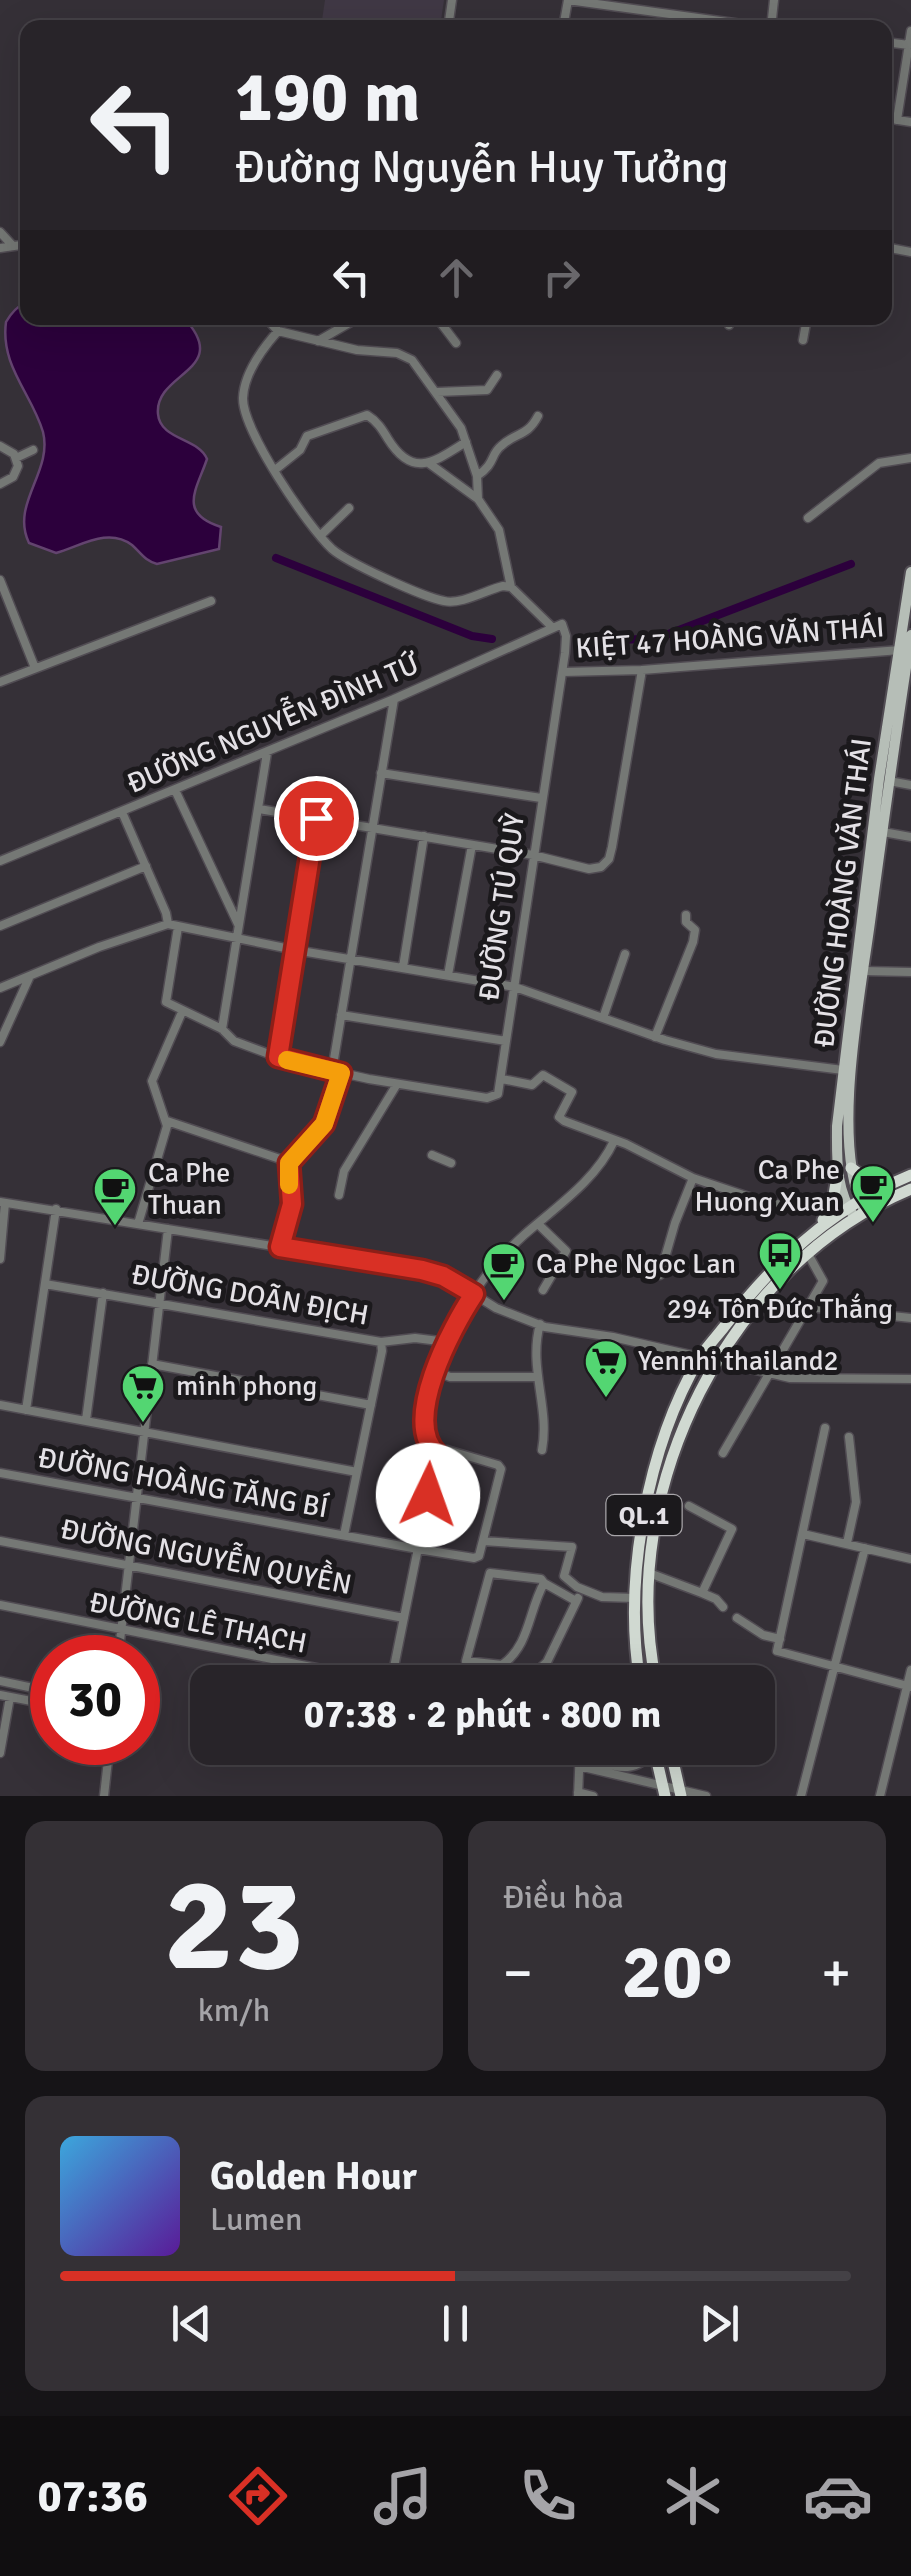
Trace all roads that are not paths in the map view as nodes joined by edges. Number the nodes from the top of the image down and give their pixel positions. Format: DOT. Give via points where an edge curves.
graph roads {
  1 [pos="568,0"];
  2 [pos="713,20"];
  3 [pos="911,31"];
  4 [pos="909,45"];
  5 [pos="892,119"];
  6 [pos="897,120"];
  7 [pos="911,122"];
  8 [pos="0,232"];
  9 [pos="20,244"];
  10 [pos="12,245"];
  11 [pos="0,248"];
  12 [pos="272,325"];
  13 [pos="345,325"];
  14 [pos="442,325"];
  15 [pos="805,325"];
  16 [pos="278,331"];
  17 [pos="318,340"];
  18 [pos="803,340"];
  19 [pos="456,343"];
  20 [pos="497,375"];
  21 [pos="437,392"];
  22 [pos="538,416"];
  23 [pos="466,442"];
  24 [pos="0,446"];
  25 [pos="33,450"];
  26 [pos="16,458"];
  27 [pos="911,458"];
  28 [pos="430,464"];
  29 [pos="276,470"];
  30 [pos="476,476"];
  31 [pos="0,484"];
  32 [pos="478,500"];
  33 [pos="349,508"];
  34 [pos="808,518"];
  35 [pos="321,535"];
  36 [pos="911,572"];
  37 [pos="0,580"];
  38 [pos="910,581"];
  39 [pos="511,587"];
  40 [pos="211,601"];
  41 [pos="557,626"];
  42 [pos="911,636"];
  43 [pos="900,650"];
  44 [pos="35,668"];
  45 [pos="642,670"];
  46 [pos="562,672"];
  47 [pos="0,682"];
  48 [pos="394,699"];
  49 [pos="267,753"];
  50 [pos="382,773"];
  51 [pos="889,781"];
  52 [pos="911,785"];
  53 [pos="175,790"];
  54 [pos="541,798"];
  55 [pos="259,809"];
  56 [pos="122,812"];
  57 [pos="316,818"];
  58 [pos="372,827"];
  59 [pos="882,832"];
  60 [pos="424,836"];
  61 [pos="911,836"];
  62 [pos="472,844"];
  63 [pos="533,855"];
  64 [pos="0,861"];
  65 [pos="146,866"];
  66 [pos="686,915"];
  67 [pos="238,924"];
  68 [pos="0,926"];
  69 [pos="173,926"];
  70 [pos="238,940"];
  71 [pos="295,950"];
  72 [pos="626,954"];
  73 [pos="351,958"];
  74 [pos="404,967"];
  75 [pos="864,970"];
  76 [pos="911,972"];
  77 [pos="448,974"];
  78 [pos="30,976"];
  79 [pos="515,987"];
  80 [pos="0,988"];
  81 [pos="182,1012"];
  82 [pos="342,1015"];
  83 [pos="603,1018"];
  84 [pos="222,1029"];
  85 [pos="655,1036"];
  86 [pos="506,1041"];
  87 [pos="0,1042"];
  88 [pos="278,1057"];
  89 [pos="843,1070"];
  90 [pos="337,1072"];
  91 [pos="502,1079"];
  92 [pos="397,1084"];
  93 [pos="167,1121"];
  94 [pos="614,1142"];
  95 [pos="432,1156"];
  96 [pos="283,1160"];
  97 [pos="451,1163"];
  98 [pos="851,1168"];
  99 [pos="911,1174"];
  100 [pos="693,1178"];
  101 [pos="837,1178"];
  102 [pos="894,1182"];
  103 [pos="911,1189"];
  104 [pos="339,1195"];
  105 [pos="2,1202"];
  106 [pos="56,1209"];
  107 [pos="857,1209"];
  108 [pos="828,1212"];
  109 [pos="138,1224"];
  110 [pos="538,1224"];
  111 [pos="818,1228"];
  112 [pos="168,1230"];
  113 [pos="280,1247"];
  114 [pos="808,1254"];
  115 [pos="0,1259"];
  116 [pos="660,1275"];
  117 [pos="44,1284"];
  118 [pos="542,1290"];
  119 [pos="104,1293"];
  120 [pos="474,1294"];
  121 [pos="160,1302"];
  122 [pos="808,1307"];
  123 [pos="911,1318"];
  124 [pos="540,1324"];
  125 [pos="381,1342"];
  126 [pos="447,1342"];
  127 [pos="701,1356"];
  128 [pos="716,1360"];
  129 [pos="152,1364"];
  130 [pos="435,1372"];
  131 [pos="769,1373"];
  132 [pos="536,1377"];
  133 [pos="911,1379"];
  134 [pos="0,1405"];
  135 [pos="371,1406"];
  136 [pos="26,1410"];
  137 [pos="86,1420"];
  138 [pos="826,1428"];
  139 [pos="144,1431"];
  140 [pos="848,1437"];
  141 [pos="542,1450"];
  142 [pos="722,1452"];
  143 [pos="437,1457"];
  144 [pos="654,1471"];
  145 [pos="357,1472"];
  146 [pos="0,1473"];
  147 [pos="668,1474"];
  148 [pos="138,1497"];
  149 [pos="689,1506"];
  150 [pos="803,1534"];
  151 [pos="344,1535"];
  152 [pos="483,1541"];
  153 [pos="0,1542"];
  154 [pos="847,1543"];
  155 [pos="865,1548"];
  156 [pos="418,1549"];
  157 [pos="911,1559"];
  158 [pos="129,1565"];
  159 [pos="648,1573"];
  160 [pos="544,1583"];
  161 [pos="582,1589"];
  162 [pos="702,1593"];
  163 [pos="635,1598"];
  164 [pos="576,1600"];
  165 [pos="0,1605"];
  166 [pos="723,1607"];
  167 [pos="404,1618"];
  168 [pos="736,1618"];
  169 [pos="120,1631"];
  170 [pos="120,1635"];
  171 [pos="780,1639"];
  172 [pos="299,1665"];
  173 [pos="393,1665"];
  174 [pos="544,1665"];
  175 [pos="638,1665"];
  176 [pos="654,1665"];
  177 [pos="834,1667"];
  178 [pos="911,1670"];
  179 [pos="0,1681"];
  180 [pos="909,1686"];
  181 [pos="30,1687"];
  182 [pos="5,1696"];
  183 [pos="30,1701"];
  184 [pos="0,1753"];
  185 [pos="107,1765"];
  186 [pos="580,1765"];
  187 [pos="600,1765"];
  188 [pos="613,1765"];
  189 [pos="641,1765"];
  190 [pos="658,1765"];
  191 [pos="674,1765"];
  192 [pos="663,1790"];
  193 [pos="680,1792"];
  194 [pos="578,1794"];
  195 [pos="104,1796"];
  196 [pos="593,1796"];
  197 [pos="706,1796"];
  198 [pos="801,1796"];
  199 [pos="880,1796"];
  1 -- 2 [label="street"];
  3 -- 4 [label="street"];
  4 -- 6 [label="street"];
  5 -- 6 [label="street"];
  6 -- 7 [label="street"];
  8 -- 10 [label="street"];
  9 -- 10 [label="street"];
  10 -- 11 [label="street"];
  12 -- 16 [label="street"];
  13 -- 17 [label="street"];
  14 -- 19 [label="street"];
  15 -- 18 [label="street"];
  16 -- 17 [label="street"];
  16 -- 29 [label="street" via="260,350 243,398"];
  17 -- 21 [label="street" via="397,353 412,360"];
  20 -- 21 [label="street" via="487,390"];
  21 -- 23 [label="street"];
  22 -- 30 [label="street" via="531,430 502,444 491,466"];
  23 -- 28 [label="street"];
  23 -- 30 [label="street"];
  24 -- 26 [label="street"];
  25 -- 26 [label="street"];
  26 -- 31 [label="street" via="13,477"];
  27 -- 34 [label="street" via="879,463"];
  28 -- 29 [label="street" via="399,457 368,414 307,436"];
  28 -- 32 [label="street"];
  29 -- 35 [label="street"];
  30 -- 32 [label="street"];
  32 -- 39 [label="street" via="498,530"];
  33 -- 35 [label="street"];
  35 -- 39 [label="street" via="354,562 446,602"];
  36 -- 38 [label="main road, ĐƯỜNG HOÀNG VĂN THÁI"];
  37 -- 44 [label="street"];
  38 -- 43 [label="main road, ĐƯỜNG HOÀNG VĂN THÁI"];
  39 -- 41 [label="street"];
  40 -- 44 [label="street"];
  41 -- 46 [label="street, ĐƯỜNG TÚ QUỲ" via="566,636"];
  41 -- 48 [label="street, ĐƯỜNG NGUYỄN ĐÌNH TỨ"];
  42 -- 51 [label="main road, ĐƯỜNG HOÀNG VĂN THÁI"];
  43 -- 45 [label="street, KIỆT 47 HOÀNG VĂN THÁI"];
  43 -- 89 [label="main road, ĐƯỜNG HOÀNG VĂN THÁI"];
  44 -- 47 [label="street"];
  45 -- 46 [label="street, KIỆT 47 HOÀNG VĂN THÁI"];
  45 -- 63 [label="street" via="610,859 590,869"];
  46 -- 54 [label="street, ĐƯỜNG TÚ QUỲ"];
  48 -- 49 [label="street, ĐƯỜNG NGUYỄN ĐÌNH TỨ"];
  48 -- 50 [label="street"];
  49 -- 53 [label="street, ĐƯỜNG NGUYỄN ĐÌNH TỨ"];
  49 -- 55 [label="street"];
  50 -- 54 [label="street"];
  50 -- 58 [label="street"];
  51 -- 52 [label="street"];
  51 -- 59 [label="main road, ĐƯỜNG HOÀNG VĂN THÁI"];
  53 -- 56 [label="street, ĐƯỜNG NGUYỄN ĐÌNH TỨ"];
  53 -- 67 [label="street"];
  54 -- 63 [label="street, ĐƯỜNG TÚ QUỲ"];
  55 -- 57 [label="street"];
  55 -- 67 [label="street"];
  56 -- 64 [label="street, ĐƯỜNG NGUYỄN ĐÌNH TỨ"];
  56 -- 65 [label="street"];
  57 -- 58 [label="street"];
  57 -- 71 [label="street"];
  58 -- 60 [label="street"];
  58 -- 73 [label="street"];
  59 -- 61 [label="street"];
  59 -- 75 [label="main road, ĐƯỜNG HOÀNG VĂN THÁI"];
  60 -- 62 [label="street"];
  60 -- 74 [label="street"];
  62 -- 63 [label="street"];
  62 -- 77 [label="street"];
  63 -- 79 [label="street, ĐƯỜNG TÚ QUỲ"];
  65 -- 68 [label="street"];
  65 -- 69 [label="street"];
  66 -- 85 [label="street" via="695,932"];
  67 -- 70 [label="street"];
  69 -- 70 [label="street"];
  69 -- 78 [label="street" via="144,930"];
  69 -- 81 [label="street" via="165,998"];
  70 -- 71 [label="street"];
  70 -- 84 [label="street"];
  71 -- 73 [label="street"];
  71 -- 88 [label="street"];
  72 -- 83 [label="street"];
  73 -- 74 [label="street"];
  73 -- 82 [label="street"];
  74 -- 77 [label="street"];
  75 -- 76 [label="street"];
  75 -- 98 [label="main road, ĐƯỜNG HOÀNG VĂN THÁI" via="848,1130"];
  77 -- 79 [label="street"];
  78 -- 80 [label="street"];
  78 -- 87 [label="street"];
  79 -- 83 [label="street"];
  79 -- 86 [label="street, ĐƯỜNG TÚ QUỲ"];
  81 -- 84 [label="street"];
  81 -- 93 [label="street" via="152,1082"];
  82 -- 86 [label="street"];
  82 -- 90 [label="street"];
  83 -- 85 [label="street"];
  84 -- 88 [label="street" via="234,1041"];
  85 -- 89 [label="street" via="716,1054"];
  86 -- 91 [label="street, ĐƯỜNG TÚ QUỲ"];
  88 -- 90 [label="street"];
  89 -- 101 [label="main road, ĐƯỜNG HOÀNG VĂN THÁI"];
  90 -- 92 [label="street"];
  90 -- 113 [label="street" via="324,1124 289,1163 292,1204"];
  91 -- 92 [label="street" via="498,1094 487,1098"];
  91 -- 94 [label="street" via="532,1085 542,1075 564,1085 572,1092 559,1117"];
  92 -- 104 [label="street" via="344,1171"];
  93 -- 96 [label="street"];
  93 -- 109 [label="street"];
  94 -- 100 [label="street"];
  94 -- 110 [label="street" via="588,1178"];
  95 -- 97 [label="street"];
  98 -- 102 [label="highway" via="880,1183"];
  98 -- 107 [label="main road, ĐƯỜNG HOÀNG VĂN THÁI"];
  99 -- 102 [label="highway, QL.1"];
  100 -- 108 [label="street" via="764,1202"];
  100 -- 116 [label="street"];
  101 -- 107 [label="main road, ĐƯỜNG HOÀNG VĂN THÁI"];
  101 -- 108 [label="highway"];
  102 -- 107 [label="highway, QL.1"];
  103 -- 107 [label="highway, QL.1"];
  105 -- 106 [label="street"];
  105 -- 115 [label="street"];
  106 -- 109 [label="street"];
  106 -- 117 [label="street"];
  107 -- 111 [label="highway, QL.1"];
  107 -- 114 [label="highway, QL.1"];
  108 -- 111 [label="highway"];
  109 -- 112 [label="street"];
  110 -- 118 [label="street" via="566,1251"];
  110 -- 120 [label="street"];
  111 -- 127 [label="highway, QL.1" via="774,1268"];
  112 -- 113 [label="street"];
  112 -- 121 [label="street"];
  113 -- 120 [label="street" via="422,1270"];
  114 -- 122 [label="street" via="823,1280"];
  114 -- 128 [label="highway, QL.1"];
  117 -- 119 [label="street, ĐƯỜNG DOÃN ĐỊCH"];
  117 -- 136 [label="street"];
  119 -- 121 [label="street, ĐƯỜNG DOÃN ĐỊCH"];
  119 -- 137 [label="street"];
  120 -- 124 [label="street"];
  120 -- 126 [label="street"];
  121 -- 125 [label="street, ĐƯỜNG DOÃN ĐỊCH"];
  121 -- 129 [label="street"];
  122 -- 123 [label="street"];
  122 -- 131 [label="street"];
  124 -- 127 [label="street"];
  124 -- 132 [label="street"];
  125 -- 126 [label="street, ĐƯỜNG DOÃN ĐỊCH"];
  125 -- 135 [label="street"];
  126 -- 130 [label="street"];
  127 -- 128 [label="street"];
  127 -- 144 [label="highway, QL.1"];
  128 -- 131 [label="street"];
  128 -- 147 [label="highway, QL.1"];
  129 -- 135 [label="street"];
  129 -- 139 [label="street"];
  130 -- 132 [label="street"];
  130 -- 143 [label="street" via="423,1426"];
  131 -- 133 [label="street"];
  131 -- 142 [label="street"];
  132 -- 141 [label="street" via="545,1424"];
  134 -- 136 [label="street"];
  135 -- 145 [label="street"];
  136 -- 137 [label="street"];
  137 -- 139 [label="street"];
  138 -- 150 [label="street"];
  139 -- 145 [label="street"];
  139 -- 148 [label="street"];
  140 -- 154 [label="street" via="856,1502"];
  143 -- 152 [label="street" via="446,1450 500,1467"];
  143 -- 156 [label="street"];
  144 -- 147 [label="highway"];
  144 -- 163 [label="highway, QL.1"];
  145 -- 151 [label="street"];
  146 -- 148 [label="street, ĐƯỜNG HOÀNG TĂNG BÍ"];
  147 -- 159 [label="highway, QL.1"];
  148 -- 151 [label="street, ĐƯỜNG HOÀNG TĂNG BÍ"];
  148 -- 158 [label="street"];
  149 -- 162 [label="street" via="732,1528"];
  150 -- 154 [label="street"];
  150 -- 171 [label="street"];
  151 -- 156 [label="street, ĐƯỜNG HOÀNG TĂNG BÍ"];
  152 -- 156 [label="street, ĐƯỜNG HOÀNG TĂNG BÍ" via="477,1558"];
  152 -- 161 [label="street" via="572,1548 564,1576"];
  153 -- 158 [label="street, ĐƯỜNG NGUYỄN QUYỀN"];
  154 -- 155 [label="street"];
  155 -- 157 [label="street"];
  155 -- 177 [label="street"];
  156 -- 167 [label="street"];
  158 -- 167 [label="street, ĐƯỜNG NGUYỄN QUYỀN"];
  158 -- 169 [label="street"];
  159 -- 162 [label="street"];
  159 -- 176 [label="highway, QL.1"];
  160 -- 160 [label="street" via="512,1658 502,1665 466,1661 490,1573"];
  160 -- 164 [label="street"];
  161 -- 163 [label="street"];
  161 -- 164 [label="street"];
  162 -- 166 [label="street"];
  163 -- 175 [label="highway, QL.1"];
  164 -- 174 [label="street"];
  165 -- 169 [label="street, ĐƯỜNG LÊ THẠCH"];
  167 -- 173 [label="street"];
  168 -- 171 [label="street"];
  169 -- 170 [label="street"];
  169 -- 172 [label="street, ĐƯỜNG LÊ THẠCH"];
  171 -- 177 [label="street" via="777,1651"];
  177 -- 180 [label="street"];
  177 -- 198 [label="street"];
  178 -- 180 [label="street"];
  179 -- 181 [label="street"];
  180 -- 199 [label="street"];
  182 -- 183 [label="street"];
  182 -- 184 [label="street"];
  185 -- 195 [label="street"];
  186 -- 194 [label="street"];
  187 -- 192 [label="street"];
  188 -- 189 [label="street"];
  190 -- 192 [label="highway"];
  191 -- 193 [label="highway"];
  192 -- 193 [label="street"];
  193 -- 197 [label="street"];
  194 -- 196 [label="street"];
}
